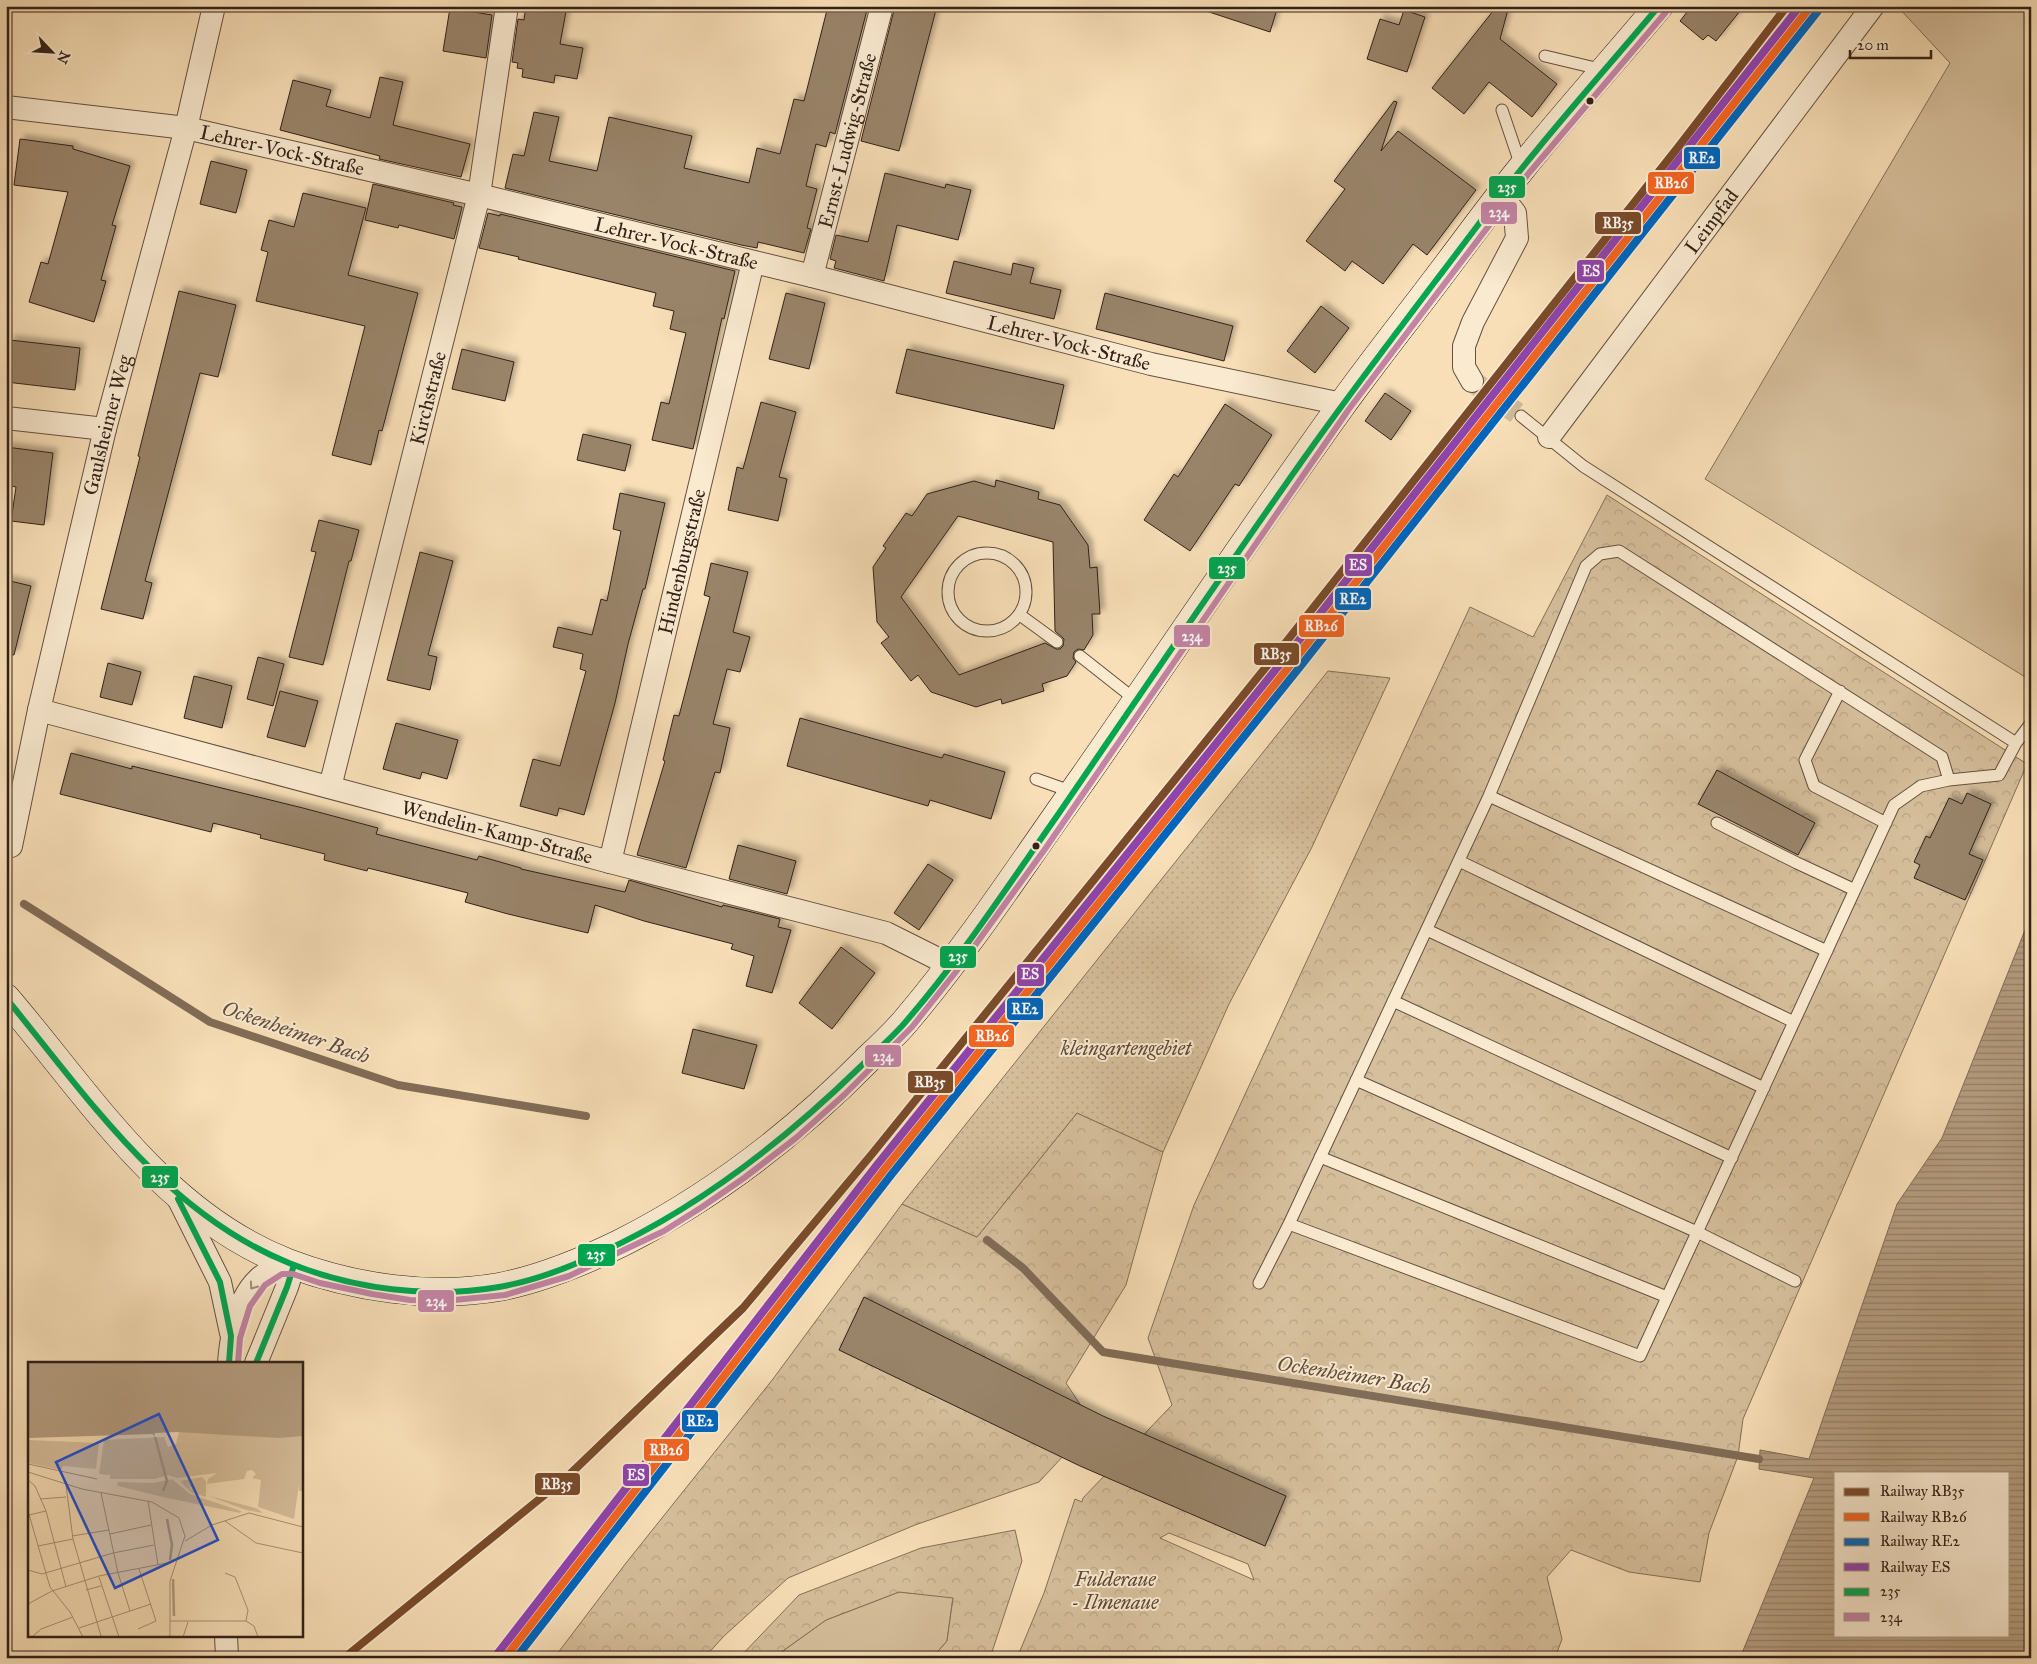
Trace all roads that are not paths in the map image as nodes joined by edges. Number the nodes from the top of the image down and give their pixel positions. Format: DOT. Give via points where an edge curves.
graph roads {
  1 [pos="214,6"];
  2 [pos="507,6"];
  3 [pos="882,6"];
  4 [pos="1659,6"];
  5 [pos="1873,6"];
  6 [pos="1545,56"];
  7 [pos="1606,70"];
  8 [pos="6,107"];
  9 [pos="1502,110"];
  10 [pos="186,128"];
  11 [pos="1522,168"];
  12 [pos="479,195"];
  13 [pos="1501,195"];
  14 [pos="753,262"];
  15 [pos="812,276"];
  16 [pos="1472,381"];
  17 [pos="1342,404"];
  18 [pos="1522,416"];
  19 [pos="6,418"];
  20 [pos="105,429"];
  21 [pos="1550,437"];
  22 [pos="1020,615"];
  23 [pos="1057,642"];
  24 [pos="1080,656"];
  25 [pos="1840,691"];
  26 [pos="1137,701"];
  27 [pos="39,710"];
  28 [pos="2031,723"];
  29 [pos="2016,743"];
  30 [pos="1036,779"];
  31 [pos="1949,780"];
  32 [pos="330,787"];
  33 [pos="1073,792"];
  34 [pos="1489,796"];
  35 [pos="1886,823"];
  36 [pos="1717,824"];
  37 [pos="11,846"];
  38 [pos="1459,861"];
  39 [pos="610,862"];
  40 [pos="1855,890"];
  41 [pos="1426,930"];
  42 [pos="1827,951"];
  43 [pos="948,968"];
  44 [pos="6,998"];
  45 [pos="1393,1001"];
  46 [pos="1794,1022"];
  47 [pos="1356,1080"];
  48 [pos="1764,1088"];
  49 [pos="1320,1157"];
  50 [pos="1732,1158"];
  51 [pos="176,1192"];
  52 [pos="1289,1224"];
  53 [pos="1697,1232"];
  54 [pos="294,1265"];
  55 [pos="1795,1281"];
  56 [pos="1259,1283"];
  57 [pos="1667,1297"];
  58 [pos="231,1336"];
  59 [pos="229,1362"];
  60 [pos="256,1362"];
  61 [pos="226,1636"];
  62 [pos="227,1658"];
  1 -- 10 [label="street, Gaulsheimer Weg"];
  2 -- 12 [label="street, Kirchstraße"];
  3 -- 15 [label="street, Ernst-Ludwig-Straße"];
  4 -- 7 [label="main road"];
  5 -- 21 [label="street, Leinpfad"];
  6 -- 7 [label="lane"];
  7 -- 11 [label="main road"];
  8 -- 10 [label="street, Lehrer-Vock-Straße"];
  9 -- 11 [label="lane"];
  10 -- 12 [label="street, Lehrer-Vock-Straße"];
  10 -- 20 [label="street, Gaulsheimer Weg"];
  11 -- 13 [label="main road"];
  12 -- 14 [label="street, Lehrer-Vock-Straße"];
  12 -- 32 [label="street, Kirchstraße"];
  13 -- 16 [label="street" via="1515,213 1517,238 1464,346 1464,367"];
  13 -- 17 [label="main road"];
  14 -- 15 [label="street, Lehrer-Vock-Straße"];
  14 -- 39 [label="street, Hindenburgstraße"];
  15 -- 17 [label="street, Lehrer-Vock-Straße" via="1150,364"];
  17 -- 26 [label="main road"];
  18 -- 21 [label="lane"];
  19 -- 20 [label="street"];
  20 -- 27 [label="street, Gaulsheimer Weg"];
  21 -- 29 [label="lane" via="1584,466"];
  22 -- 22 [label="lane" via="1027,591 1018,568 1009,559 985,552 967,558 953,572 947,598 960,622 971,629 998,631"];
  22 -- 23 [label="lane"];
  24 -- 26 [label="lane"];
  25 -- 31 [label="lane" via="1942,757"];
  25 -- 34 [label="lane" via="1619,551 1600,554 1586,566"];
  25 -- 35 [label="lane" via="1806,760 1814,786"];
  26 -- 33 [label="main road"];
  27 -- 32 [label="street, Wendelin-Kamp-Straße"];
  27 -- 37 [label="street, Gaulsheimer Weg"];
  28 -- 29 [label="lane"];
  29 -- 31 [label="lane" via="1999,775"];
  30 -- 33 [label="lane"];
  31 -- 35 [label="lane" via="1921,786 1894,805"];
  32 -- 39 [label="street, Wendelin-Kamp-Straße"];
  33 -- 43 [label="main road"];
  34 -- 38 [label="lane"];
  34 -- 42 [label="lane"];
  35 -- 40 [label="lane"];
  36 -- 40 [label="lane"];
  38 -- 41 [label="lane"];
  38 -- 46 [label="lane"];
  39 -- 43 [label="street, Wendelin-Kamp-Straße" via="886,932 936,958"];
  40 -- 42 [label="lane"];
  41 -- 45 [label="lane"];
  41 -- 48 [label="lane"];
  42 -- 46 [label="lane"];
  43 -- 54 [label="main road" via="906,1021 791,1131 740,1171 660,1223 567,1268 503,1286 444,1292 373,1285"];
  44 -- 51 [label="main road" via="114,1132 145,1166"];
  45 -- 47 [label="lane"];
  45 -- 50 [label="lane"];
  46 -- 48 [label="lane"];
  47 -- 49 [label="lane"];
  47 -- 53 [label="lane"];
  48 -- 50 [label="lane"];
  49 -- 52 [label="lane"];
  49 -- 57 [label="lane"];
  50 -- 53 [label="lane"];
  51 -- 54 [label="main road" via="226,1232"];
  51 -- 58 [label="street" via="220,1282"];
  52 -- 56 [label="lane"];
  52 -- 57 [label="lane" via="1640,1356"];
  53 -- 55 [label="lane"];
  53 -- 57 [label="lane"];
  54 -- 58 [label="street, one-way" via="280,1266 259,1278 242,1302"];
  54 -- 60 [label="street"];
  58 -- 59 [label="street"];
  61 -- 62 [label="street"];
}
